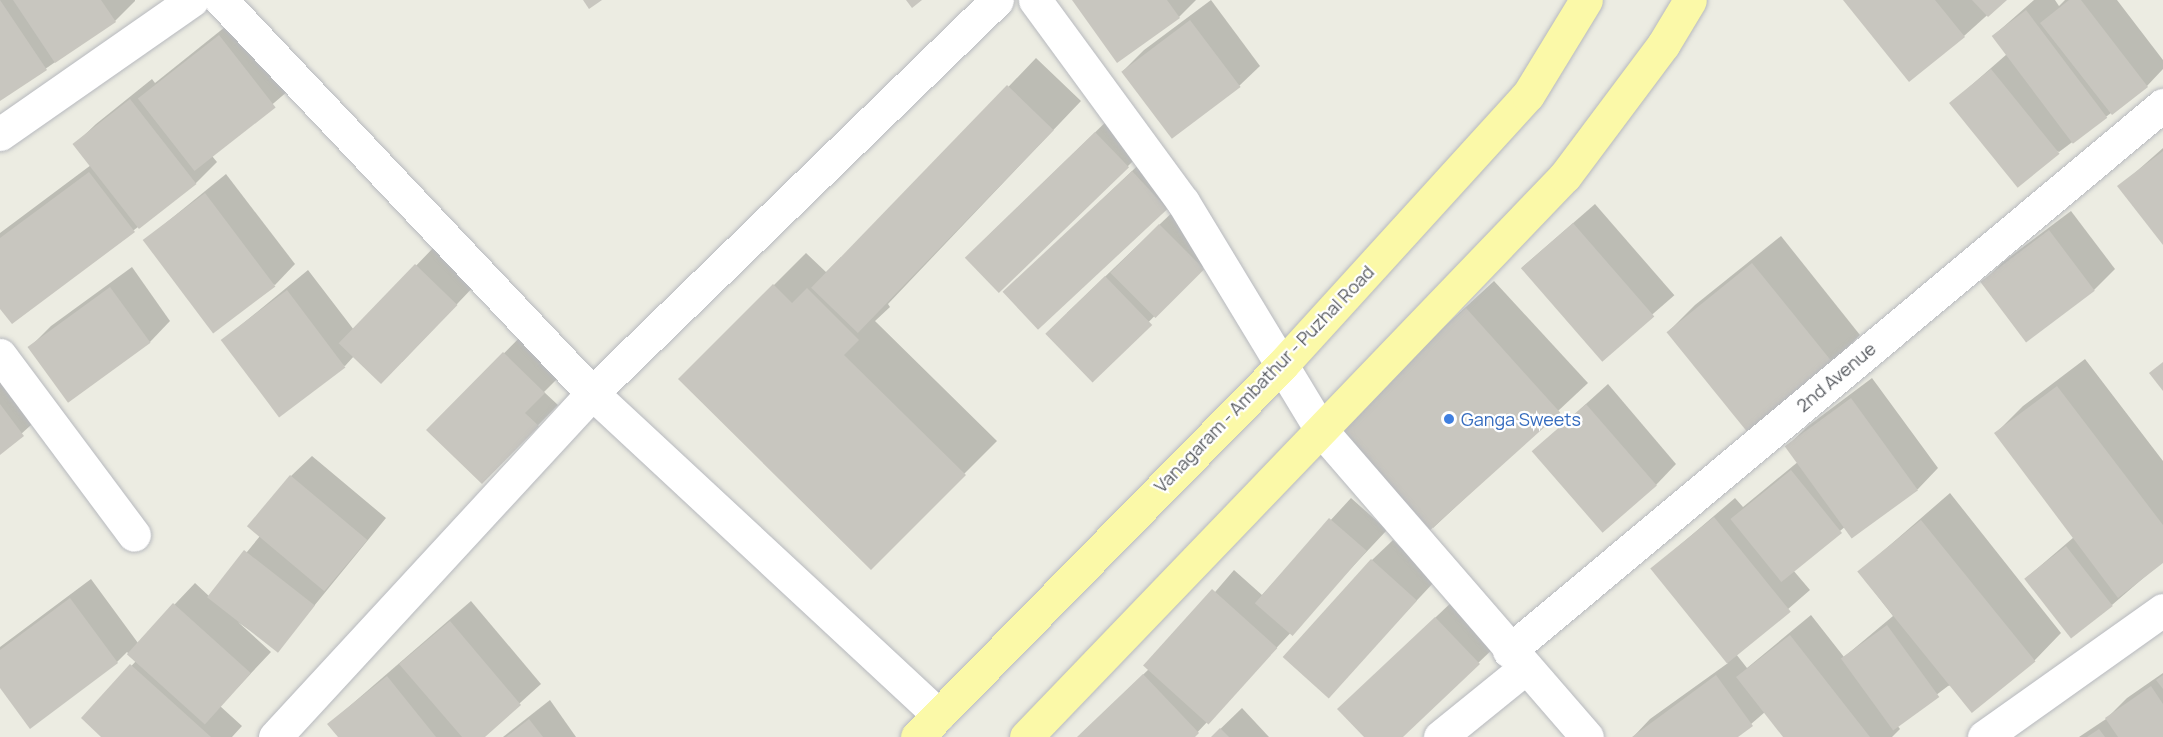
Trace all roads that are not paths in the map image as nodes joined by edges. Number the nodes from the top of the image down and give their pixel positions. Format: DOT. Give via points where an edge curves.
graph roads {
  1 [pos="192,0"];
  2 [pos="220,0"];
  3 [pos="997,0"];
  4 [pos="1035,0"];
  5 [pos="1586,0"];
  6 [pos="1690,0"];
  7 [pos="2163,105"];
  8 [pos="0,134"];
  9 [pos="0,355"];
  10 [pos="1282,365"];
  11 [pos="592,393"];
  12 [pos="1321,430"];
  13 [pos="134,535"];
  14 [pos="2163,610"];
  15 [pos="1517,660"];
  16 [pos="927,726"];
  17 [pos="275,737"];
  18 [pos="1026,737"];
  19 [pos="1440,737"];
  20 [pos="1587,737"];
  21 [pos="1984,737"];
  1 -- 8 [label="street"];
  2 -- 11 [label="street"];
  3 -- 11 [label="street"];
  4 -- 10 [label="street" via="1183,202"];
  5 -- 10 [label="main road, Vanagaram - Ambathur - Puzhal Road" via="1528,95"];
  6 -- 12 [label="main road" via="1663,45 1565,176"];
  7 -- 15 [label="street, 2nd Avenue"];
  9 -- 13 [label="street"];
  10 -- 12 [label="street"];
  10 -- 16 [label="main road, Vanagaram - Ambathur - Puzhal Road"];
  11 -- 16 [label="street"];
  11 -- 17 [label="street"];
  12 -- 15 [label="street"];
  12 -- 18 [label="main road"];
  14 -- 21 [label="street"];
  15 -- 19 [label="street, 2nd Avenue"];
  15 -- 20 [label="street"];
}
